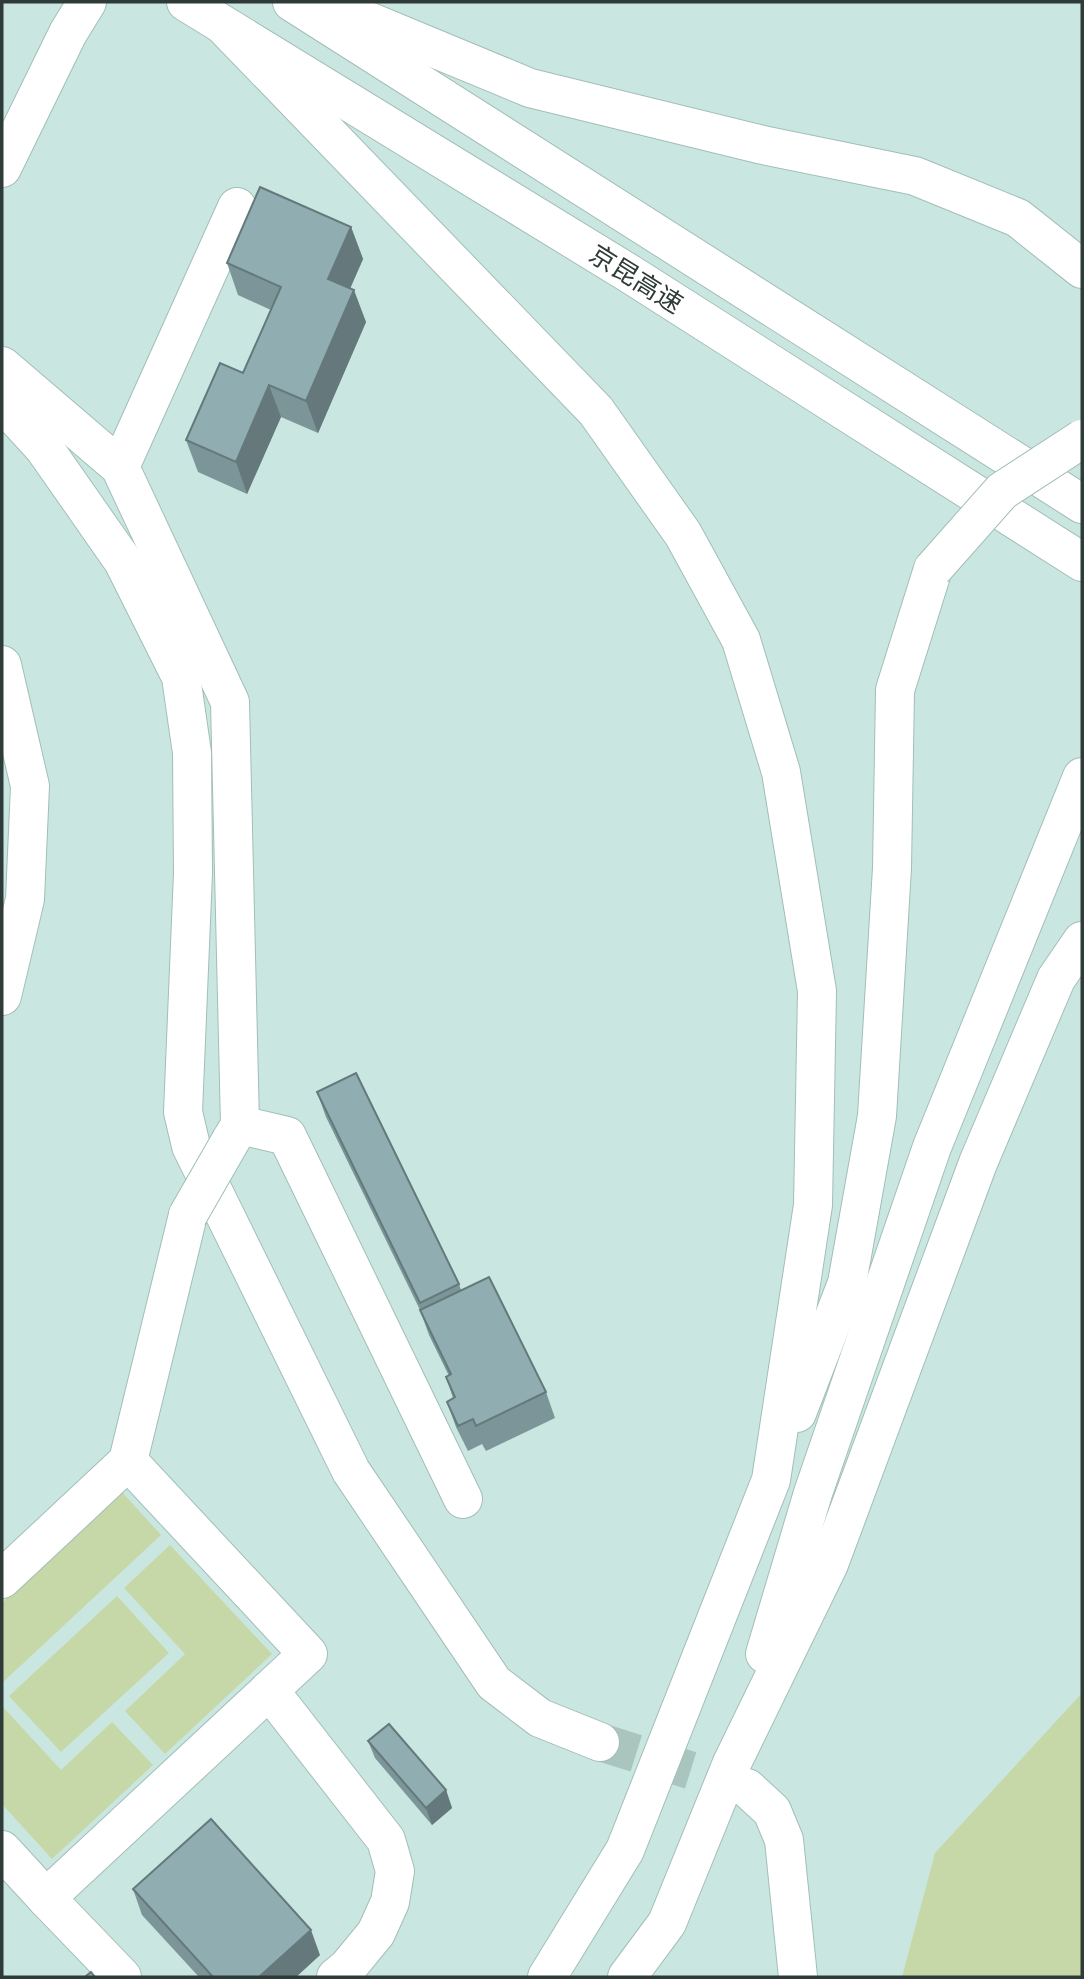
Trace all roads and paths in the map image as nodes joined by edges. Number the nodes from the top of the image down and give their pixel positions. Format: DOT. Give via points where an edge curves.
graph roads {
  1 [pos="87,2"];
  2 [pos="186,2"];
  3 [pos="292,2"];
  4 [pos="323,2"];
  5 [pos="225,27"];
  6 [pos="2,168"];
  7 [pos="237,207"];
  8 [pos="1082,269"];
  9 [pos="2,366"];
  10 [pos="2,402"];
  11 [pos="1082,439"];
  12 [pos="120,467"];
  13 [pos="1082,504"];
  14 [pos="1080,561"];
  15 [pos="2,665"];
  16 [pos="1082,777"];
  17 [pos="1082,941"];
  18 [pos="2,996"];
  19 [pos="236,1132"];
  20 [pos="128,1461"];
  21 [pos="771,1480"];
  22 [pos="463,1499"];
  23 [pos="2,1579"];
  24 [pos="269,1690"];
  25 [pos="600,1742"];
  26 [pos="740,1776"];
  27 [pos="2,1850"];
  28 [pos="47,1898"];
  29 [pos="122,1977"];
  30 [pos="335,1977"];
  31 [pos="547,1977"];
  32 [pos="627,1977"];
  33 [pos="798,1977"];
  1 -- 6 [label="main road"];
  2 -- 5 [label="main road, 京昆高速"];
  3 -- 13 [label="main road, 京昆高速"];
  4 -- 8 [label="main road" via="530,88 763,145 915,176 1018,218"];
  5 -- 14 [label="main road, 京昆高速" via="630,274"];
  5 -- 21 [label="main road" via="596,411 683,534 741,640 781,772 817,991 813,1205"];
  7 -- 12 [label="main road"];
  9 -- 12 [label="main road"];
  10 -- 25 [label="main road" via="44,448 123,561 181,677 192,753 194,873 183,1112 191,1146 351,1471 494,1683 540,1718"];
  11 -- 21 [label="main road, bridge" via="1002,491 933,569 895,690 892,868 875,1129 847,1283"];
  12 -- 19 [label="main road" via="230,702"];
  15 -- 18 [label="main road" via="30,786 25,899"];
  16 -- 26 [label="main road" via="932,1147 813,1493"];
  17 -- 26 [label="main road" via="1056,979 978,1163 829,1564"];
  19 -- 20 [label="main road, bridge" via="188,1215"];
  19 -- 22 [label="main road" via="288,1136"];
  20 -- 23 [label="main road"];
  20 -- 24 [label="main road" via="307,1654"];
  21 -- 31 [label="main road" via="625,1850"];
  24 -- 28 [label="main road"];
  24 -- 30 [label="main road" via="386,1840 395,1871 390,1902 376,1933"];
  26 -- 32 [label="main road" via="667,1923"];
  26 -- 33 [label="main road" via="772,1811 784,1840"];
  27 -- 28 [label="main road"];
  28 -- 29 [label="main road"];
}
